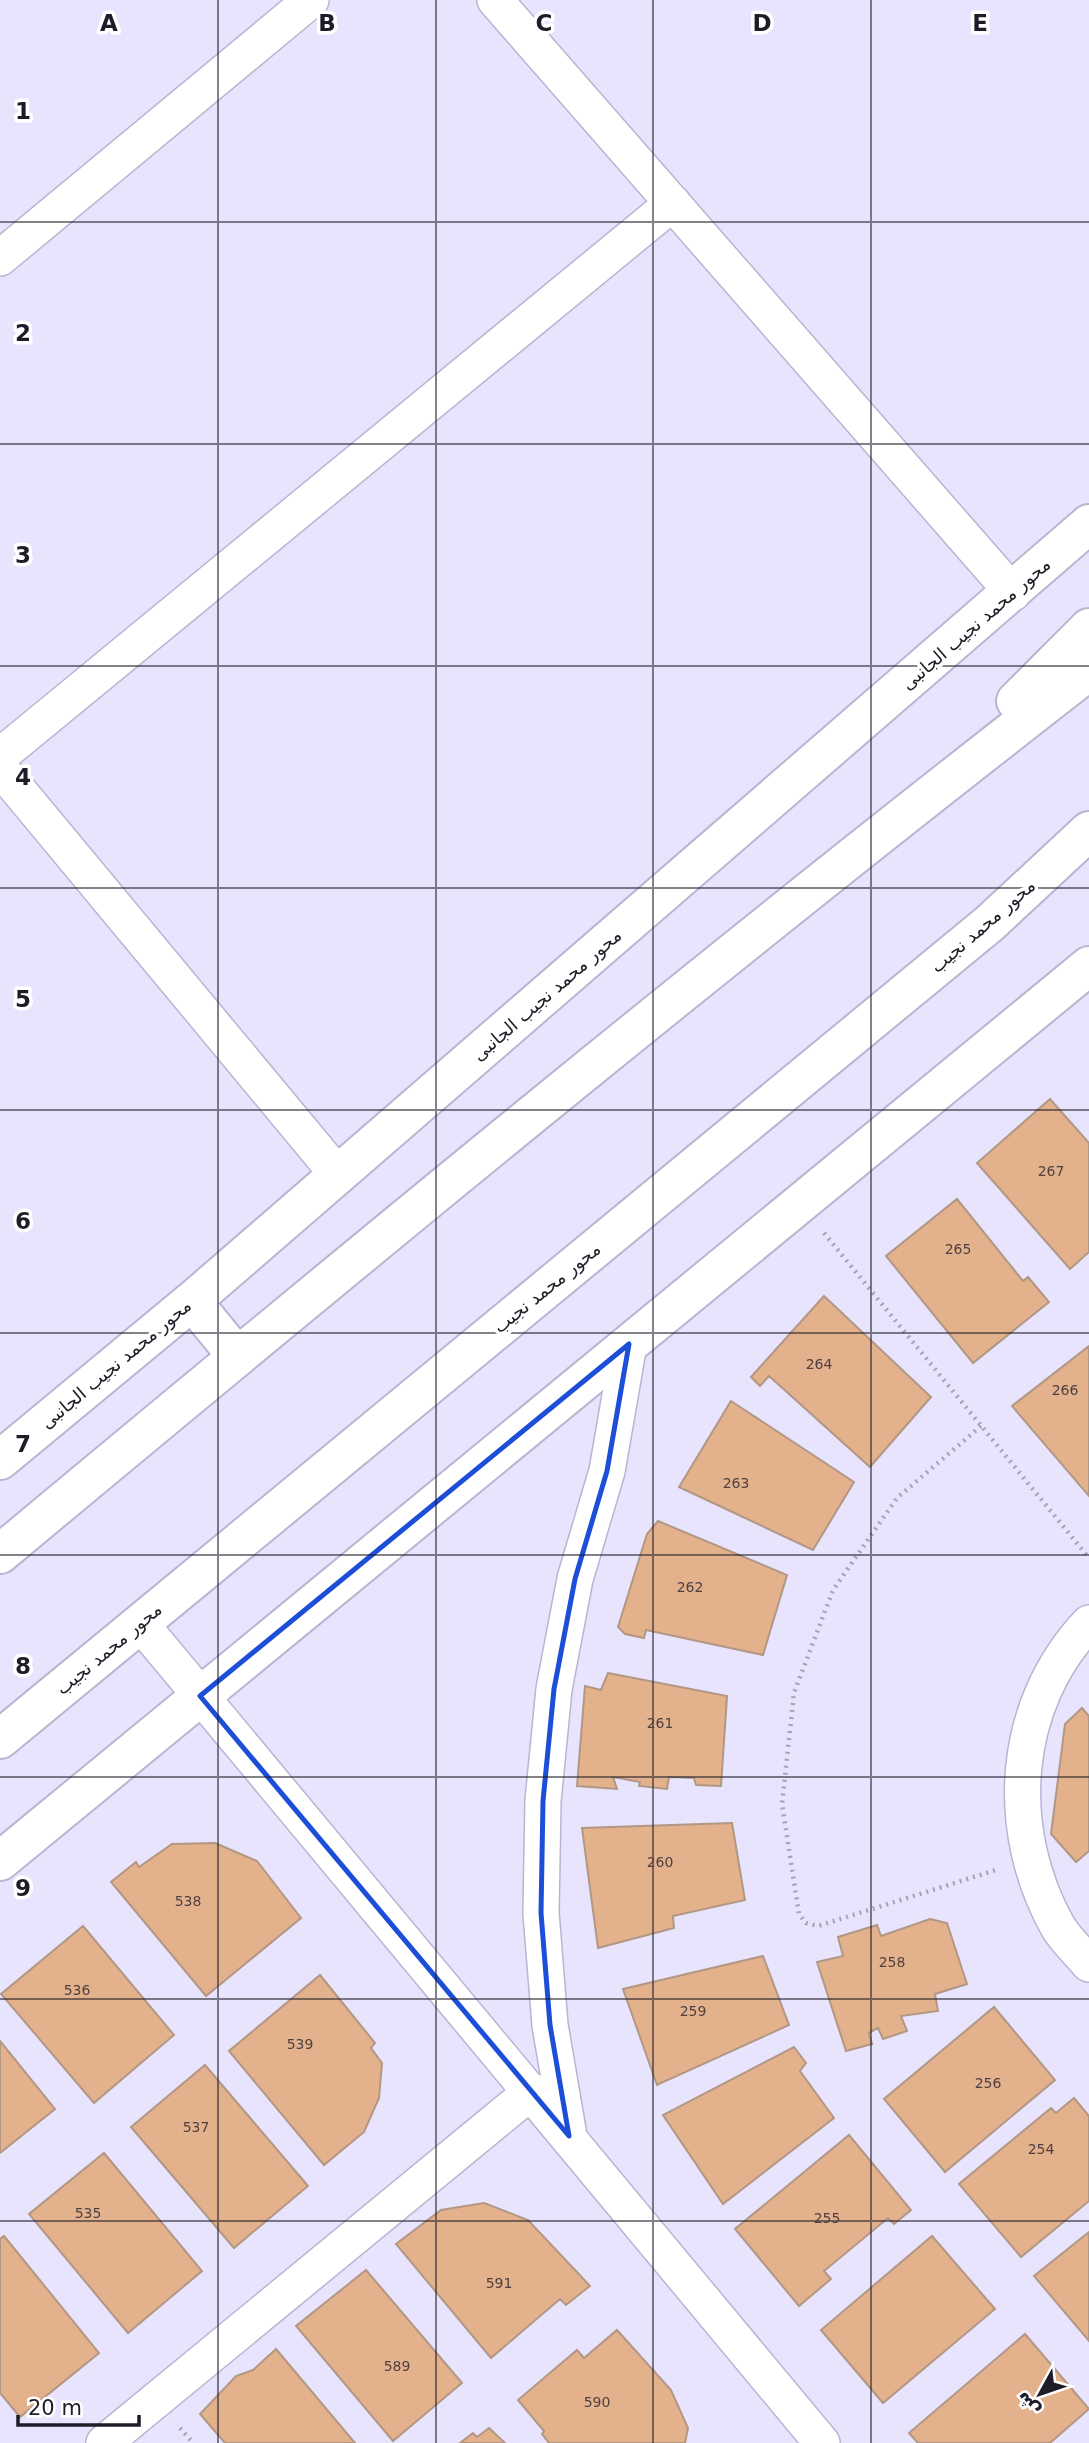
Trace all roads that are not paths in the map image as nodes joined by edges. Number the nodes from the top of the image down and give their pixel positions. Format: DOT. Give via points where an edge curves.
graph roads {
  1 [pos="311,0"];
  2 [pos="495,0"];
  3 [pos="673,203"];
  4 [pos="0,258"];
  5 [pos="1089,524"];
  6 [pos="1013,593"];
  7 [pos="1089,628"];
  8 [pos="1089,671"];
  9 [pos="0,756"];
  10 [pos="0,768"];
  11 [pos="898,819"];
  12 [pos="1089,831"];
  13 [pos="1089,853"];
  14 [pos="990,923"];
  15 [pos="1089,965"];
  16 [pos="338,1175"];
  17 [pos="192,1301"];
  18 [pos="629,1344"];
  19 [pos="237,1356"];
  20 [pos="0,1460"];
  21 [pos="0,1554"];
  22 [pos="140,1623"];
  23 [pos="1089,1623"];
  24 [pos="200,1696"];
  25 [pos="0,1739"];
  26 [pos="0,1861"];
  27 [pos="1089,1964"];
  28 [pos="532,2091"];
  29 [pos="569,2136"];
  30 [pos="104,2443"];
  31 [pos="822,2443"];
  1 -- 4 [label="street"];
  2 -- 3 [label="street"];
  3 -- 6 [label="street"];
  3 -- 9 [label="street"];
  5 -- 6 [label="main road, محور محمد نجيب الجانبى"];
  6 -- 16 [label="main road, محور محمد نجيب الجانبى"];
  7 -- 11 [label="main road"];
  8 -- 11 [label="main road"];
  10 -- 16 [label="street"];
  11 -- 19 [label="main road"];
  12 -- 14 [label="main road, محور محمد نجيب"];
  13 -- 14 [label="main road"];
  14 -- 22 [label="main road, محور محمد نجيب"];
  15 -- 18 [label="main road"];
  16 -- 17 [label="main road, محور محمد نجيب الجانبى"];
  17 -- 19 [label="main road"];
  17 -- 20 [label="main road, محور محمد نجيب الجانبى"];
  18 -- 24 [label="main road"];
  18 -- 29 [label="street" via="607,1471 575,1579 556,1677 543,1801 541,1913 550,2025"];
  19 -- 21 [label="main road"];
  22 -- 24 [label="street"];
  22 -- 25 [label="main road, محور محمد نجيب"];
  23 -- 27 [label="street" via="1066,1647 1033,1713 1020,1786 1029,1860 1059,1928"];
  24 -- 26 [label="main road"];
  24 -- 28 [label="street"];
  28 -- 29 [label="street"];
  28 -- 30 [label="street"];
  29 -- 31 [label="street"];
}
